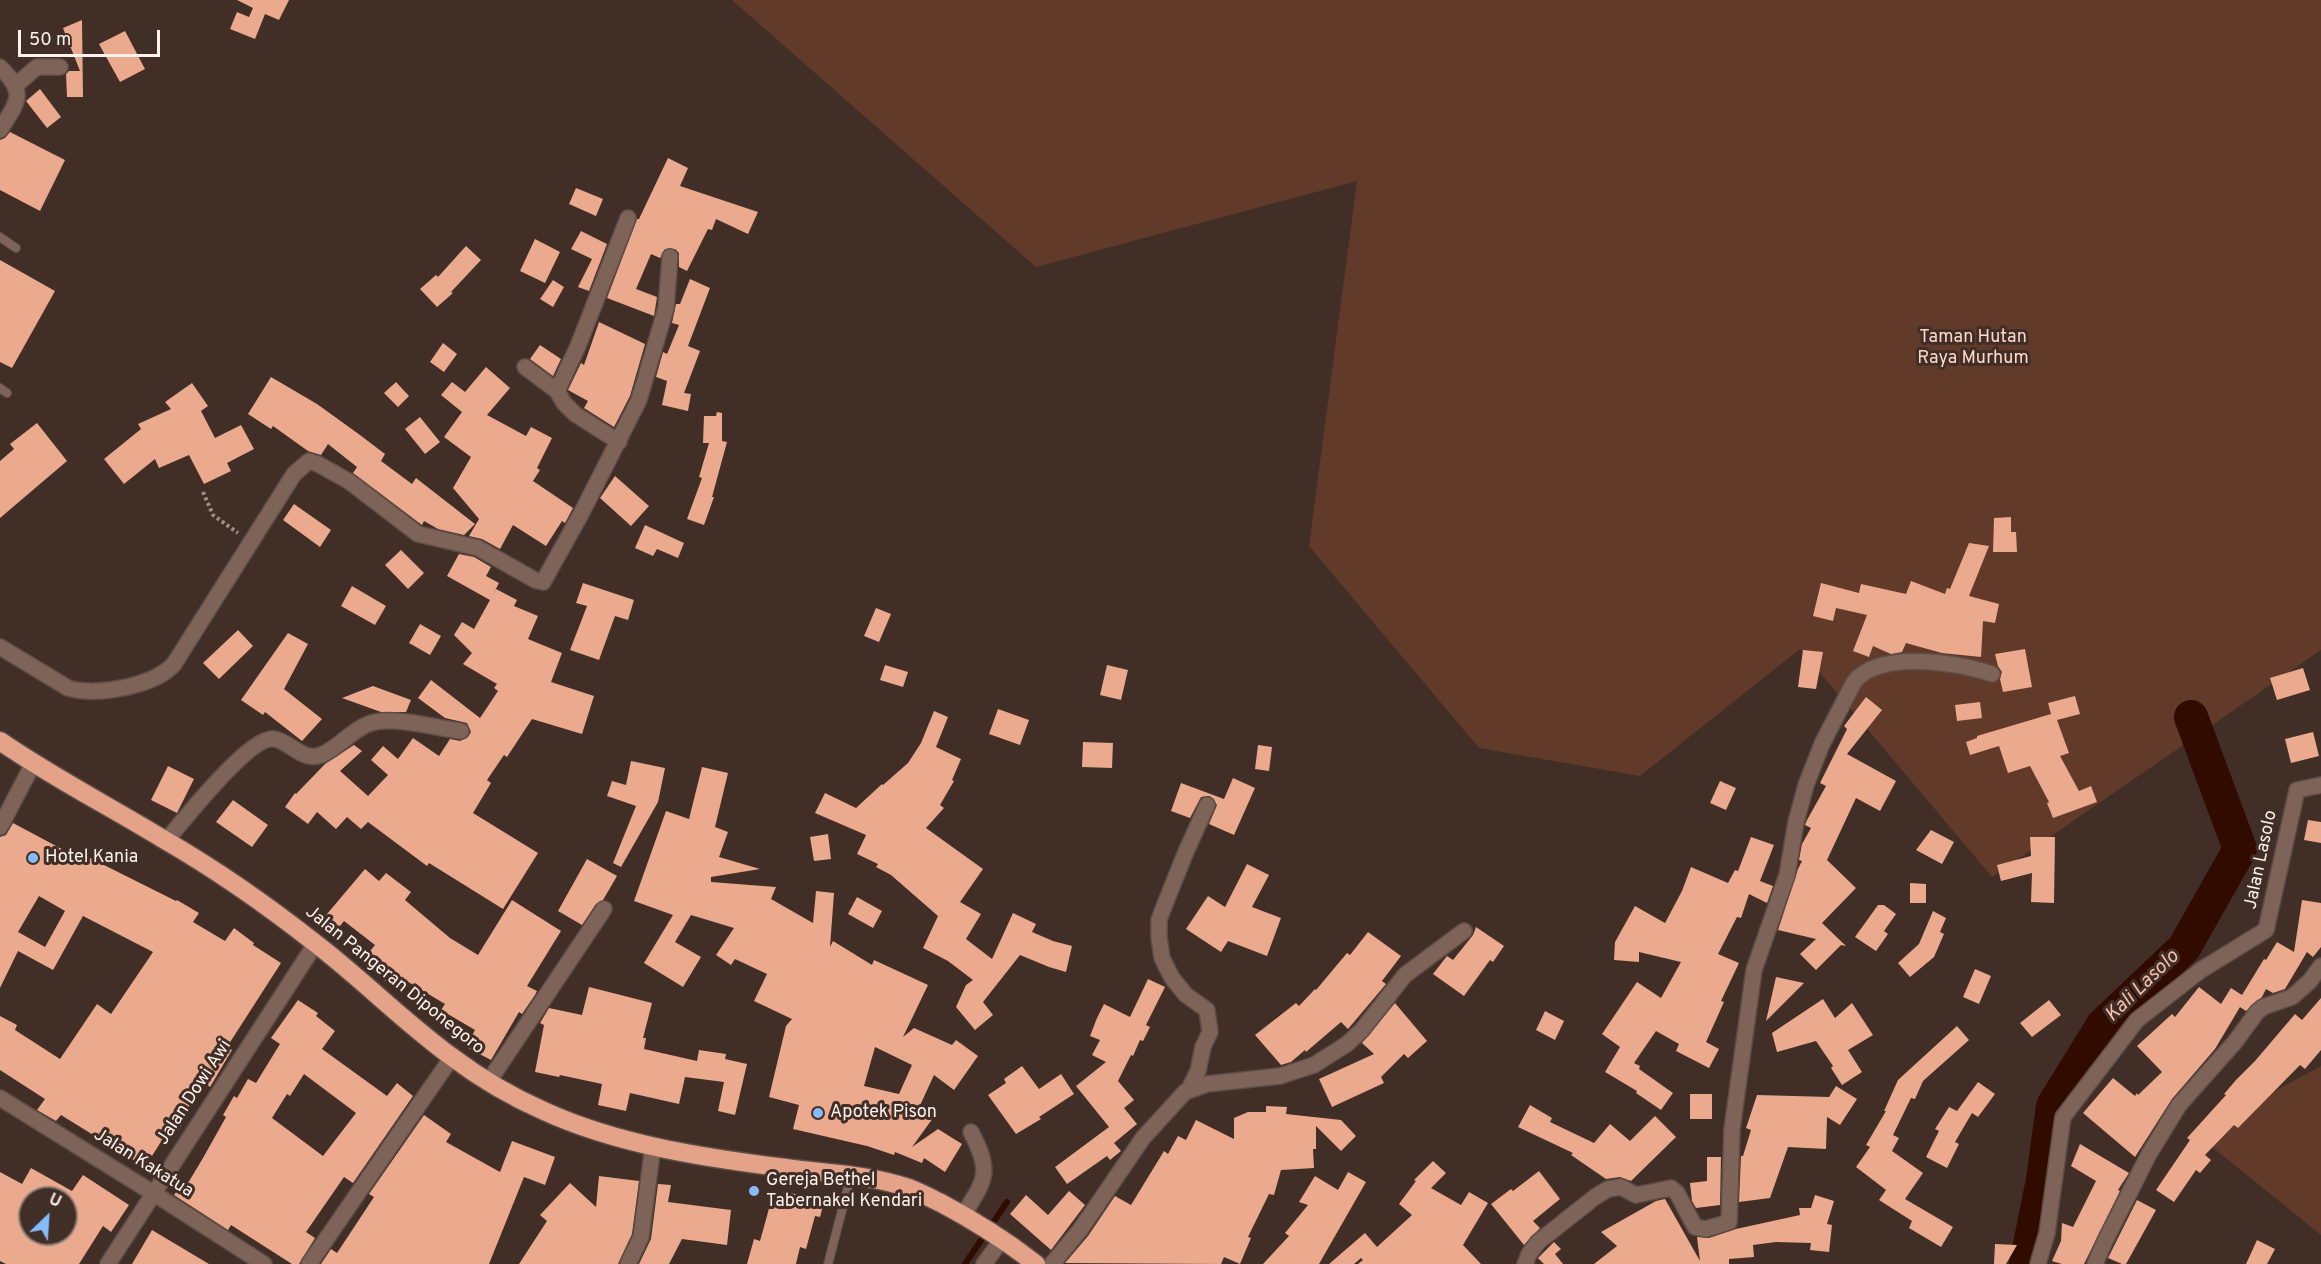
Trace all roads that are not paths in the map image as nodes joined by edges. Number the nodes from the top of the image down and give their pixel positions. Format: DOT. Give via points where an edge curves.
graph roads {
  1 [pos="0,67"];
  2 [pos="60,68"];
  3 [pos="16,85"];
  4 [pos="0,130"];
  5 [pos="628,218"];
  6 [pos="0,237"];
  7 [pos="16,248"];
  8 [pos="670,257"];
  9 [pos="525,367"];
  10 [pos="557,390"];
  11 [pos="618,442"];
  12 [pos="0,647"];
  13 [pos="1992,674"];
  14 [pos="461,731"];
  15 [pos="0,741"];
  16 [pos="33,764"];
  17 [pos="2321,786"];
  18 [pos="1207,805"];
  19 [pos="0,827"];
  20 [pos="166,841"];
  21 [pos="604,909"];
  22 [pos="1464,931"];
  23 [pos="316,943"];
  24 [pos="2321,966"];
  25 [pos="452,1057"];
  26 [pos="489,1081"];
  27 [pos="1189,1089"];
  28 [pos="2,1103"];
  29 [pos="971,1132"];
  30 [pos="652,1146"];
  31 [pos="851,1174"];
  32 [pos="153,1193"];
  33 [pos="970,1218"];
  34 [pos="1001,1237"];
  35 [pos="108,1264"];
  36 [pos="264,1264"];
  37 [pos="309,1264"];
  38 [pos="628,1264"];
  39 [pos="828,1264"];
  40 [pos="984,1264"];
  41 [pos="1036,1264"];
  42 [pos="1052,1264"];
  43 [pos="1525,1264"];
  44 [pos="2038,1264"];
  45 [pos="2095,1264"];
  1 -- 3 [label="street"];
  2 -- 3 [label="street" via="37,67"];
  3 -- 4 [label="street" via="17,101"];
  5 -- 10 [label="street"];
  6 -- 7 [label="lane"];
  8 -- 11 [label="street" via="660,333 639,400"];
  9 -- 10 [label="street"];
  10 -- 11 [label="street" via="575,414"];
  11 -- 12 [label="street" via="543,582 478,548 418,534 350,482 306,462 294,474 166,672 150,681 96,692 78,691"];
  13 -- 43 [label="street" via="1970,666 1912,662 1883,664 1860,673 1822,744 1798,813 1787,875 1754,970 1732,1129 1729,1222 1706,1229 1695,1227 1671,1188 1636,1195 1614,1187 1595,1197 1538,1242"];
  14 -- 20 [label="street" via="394,722 367,724 319,756 307,756 269,739 238,759"];
  15 -- 16 [label="highway, Jalan Pangeran Diponegoro"];
  16 -- 19 [label="street"];
  16 -- 20 [label="highway, Jalan Pangeran Diponegoro"];
  17 -- 44 [label="street, Jalan Lasolo" via="2296,790 2266,930 2201,970 2137,1020 2063,1117 2048,1233"];
  18 -- 27 [label="street" via="1159,921 1162,957 1172,978 1186,995 1207,1010 1210,1032"];
  20 -- 23 [label="highway, Jalan Pangeran Diponegoro"];
  21 -- 26 [label="street"];
  22 -- 27 [label="street" via="1405,975 1362,1030 1314,1065 1280,1076"];
  23 -- 25 [label="highway, Jalan Pangeran Diponegoro"];
  23 -- 32 [label="street, Jalan Dowi Awi"];
  24 -- 45 [label="street" via="2292,997 2257,1012 2179,1106 2149,1154"];
  25 -- 26 [label="highway, Jalan Pangeran Diponegoro"];
  25 -- 37 [label="street"];
  26 -- 30 [label="highway, Jalan Pangeran Diponegoro" via="542,1110 598,1133"];
  27 -- 42 [label="street" via="1143,1138"];
  28 -- 32 [label="street, Jalan Kakatua"];
  29 -- 33 [label="street" via="985,1167"];
  30 -- 31 [label="highway, Jalan Pangeran Diponegoro" via="787,1169"];
  30 -- 38 [label="street" via="641,1237"];
  31 -- 33 [label="highway, Jalan Pangeran Diponegoro" via="912,1189"];
  31 -- 39 [label="lane"];
  32 -- 35 [label="street, Jalan Dowi Awi"];
  32 -- 36 [label="street, Jalan Kakatua"];
  33 -- 34 [label="highway, Jalan Pangeran Diponegoro"];
  34 -- 40 [label="street"];
  34 -- 41 [label="highway, Jalan Pangeran Diponegoro"];
}
